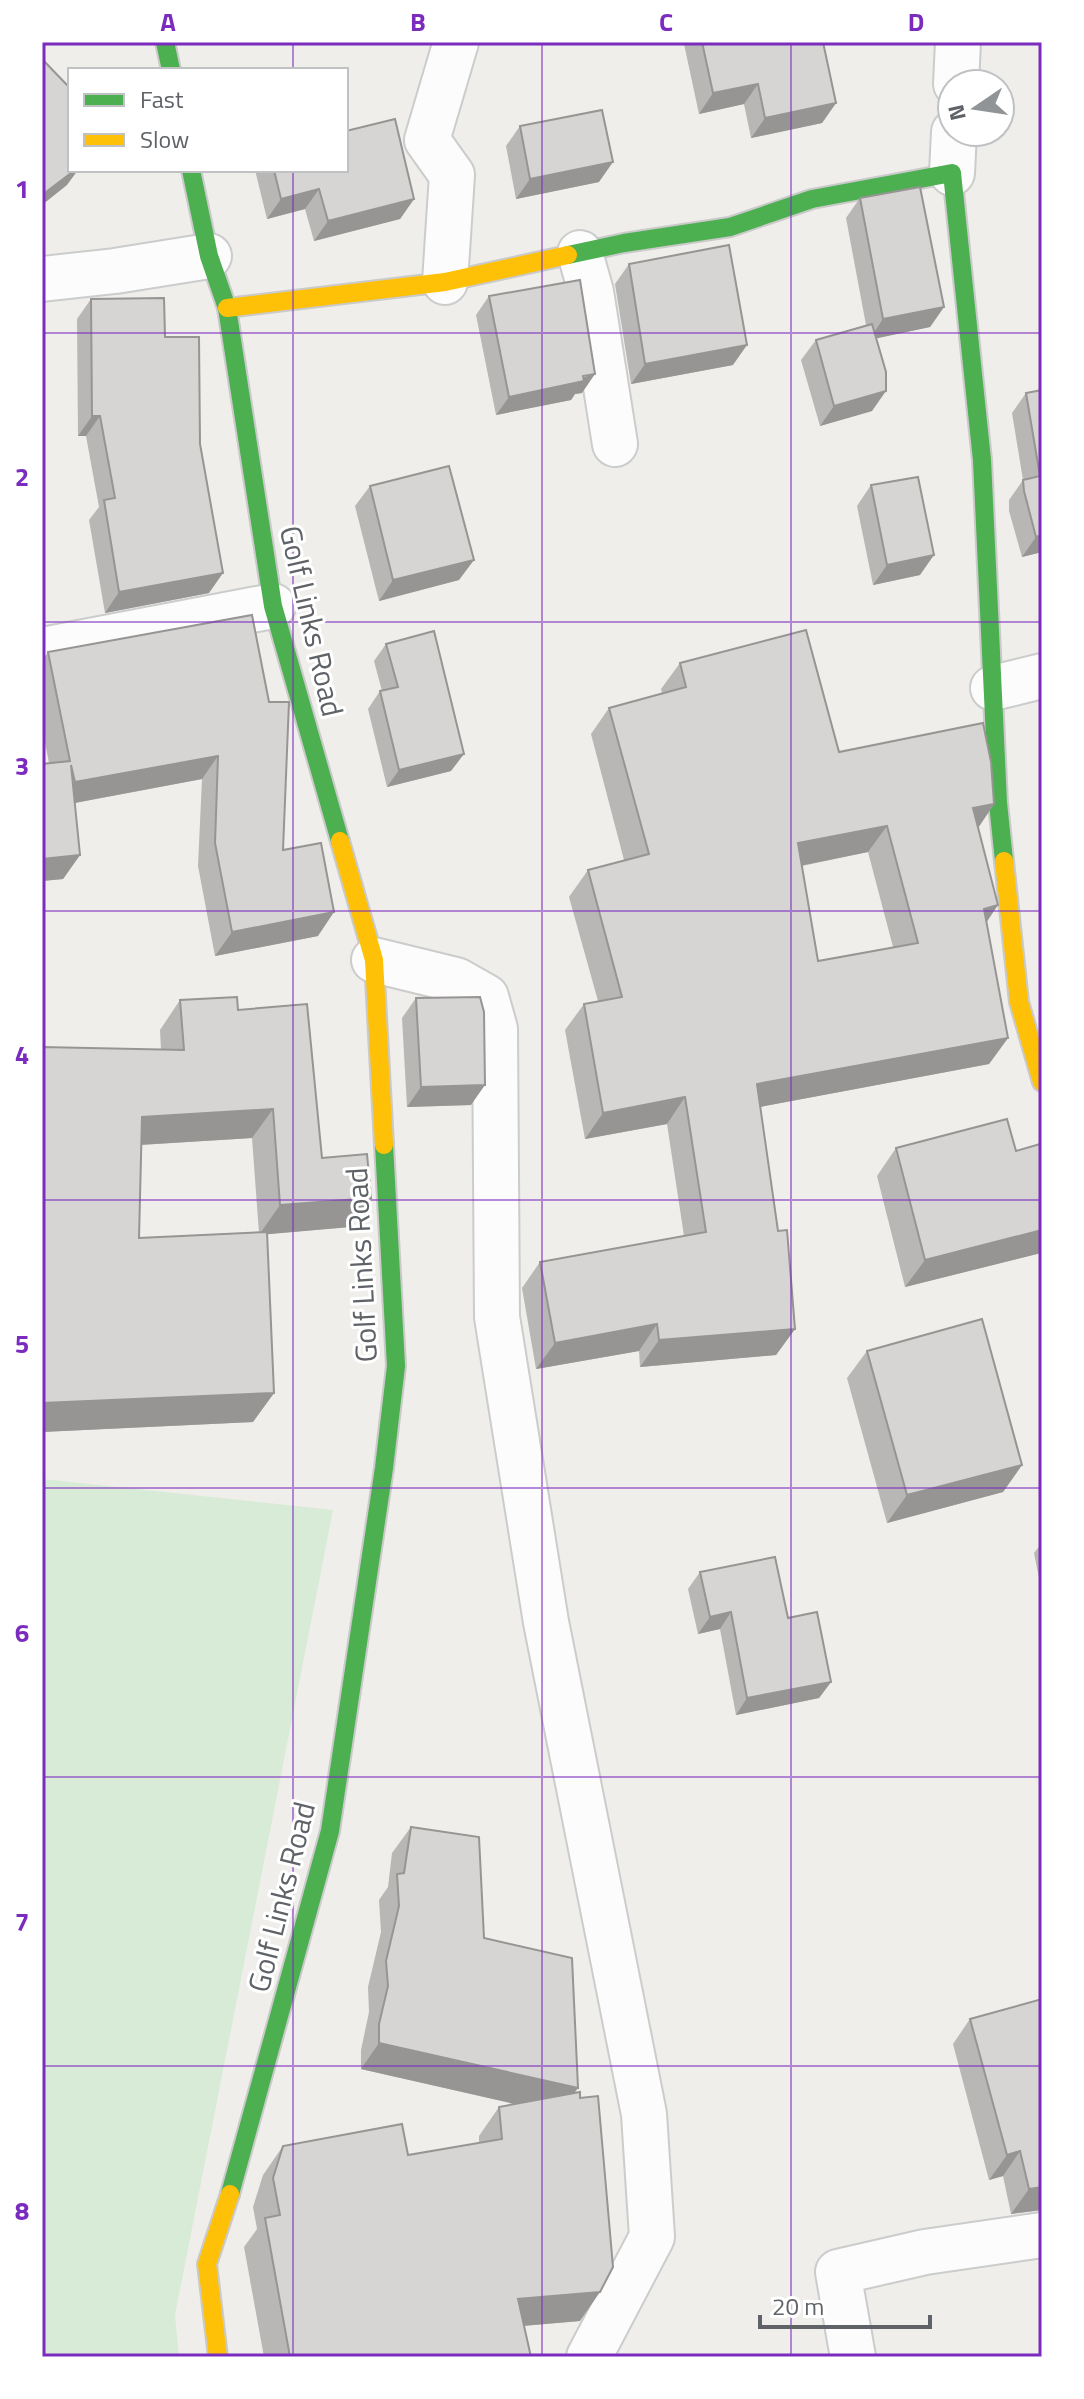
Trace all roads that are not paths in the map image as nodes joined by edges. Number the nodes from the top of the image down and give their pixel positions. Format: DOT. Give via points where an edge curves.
graph roads {
  1 [pos="165,42"];
  2 [pos="456,42"];
  3 [pos="958,42"];
  4 [pos="171,68"];
  5 [pos="957,68"];
  6 [pos="953,153"];
  7 [pos="191,172"];
  8 [pos="580,253"];
  9 [pos="209,256"];
  10 [pos="42,279"];
  11 [pos="445,282"];
  12 [pos="227,308"];
  13 [pos="615,444"];
  14 [pos="273,606"];
  15 [pos="42,650"];
  16 [pos="1042,676"];
  17 [pos="993,688"];
  18 [pos="374,960"];
  19 [pos="1042,1082"];
  20 [pos="1042,2235"];
  21 [pos="218,2357"];
  22 [pos="589,2357"];
  23 [pos="853,2357"];
  1 -- 4 [label="street"];
  2 -- 11 [label="street" via="427,140 452,175"];
  3 -- 5 [label="street"];
  6 -- 8 [label="street" via="730,227"];
  6 -- 17 [label="street" via="982,460"];
  7 -- 9 [label="street, Golf Links Road"];
  8 -- 11 [label="street"];
  8 -- 13 [label="street"];
  9 -- 10 [label="street"];
  9 -- 12 [label="street, Golf Links Road"];
  11 -- 12 [label="street"];
  12 -- 14 [label="street, Golf Links Road"];
  14 -- 15 [label="street"];
  14 -- 18 [label="street, Golf Links Road"];
  16 -- 17 [label="street"];
  17 -- 19 [label="street" via="998,803 1019,1002"];
  18 -- 21 [label="street, Golf Links Road" via="396,1366 330,1831 236,2178 207,2264"];
  18 -- 22 [label="street" via="456,980 476,991 486,997 495,1029 497,1317 546,1622 644,2114 652,2237"];
  20 -- 23 [label="street" via="925,2252 838,2272"];
}
